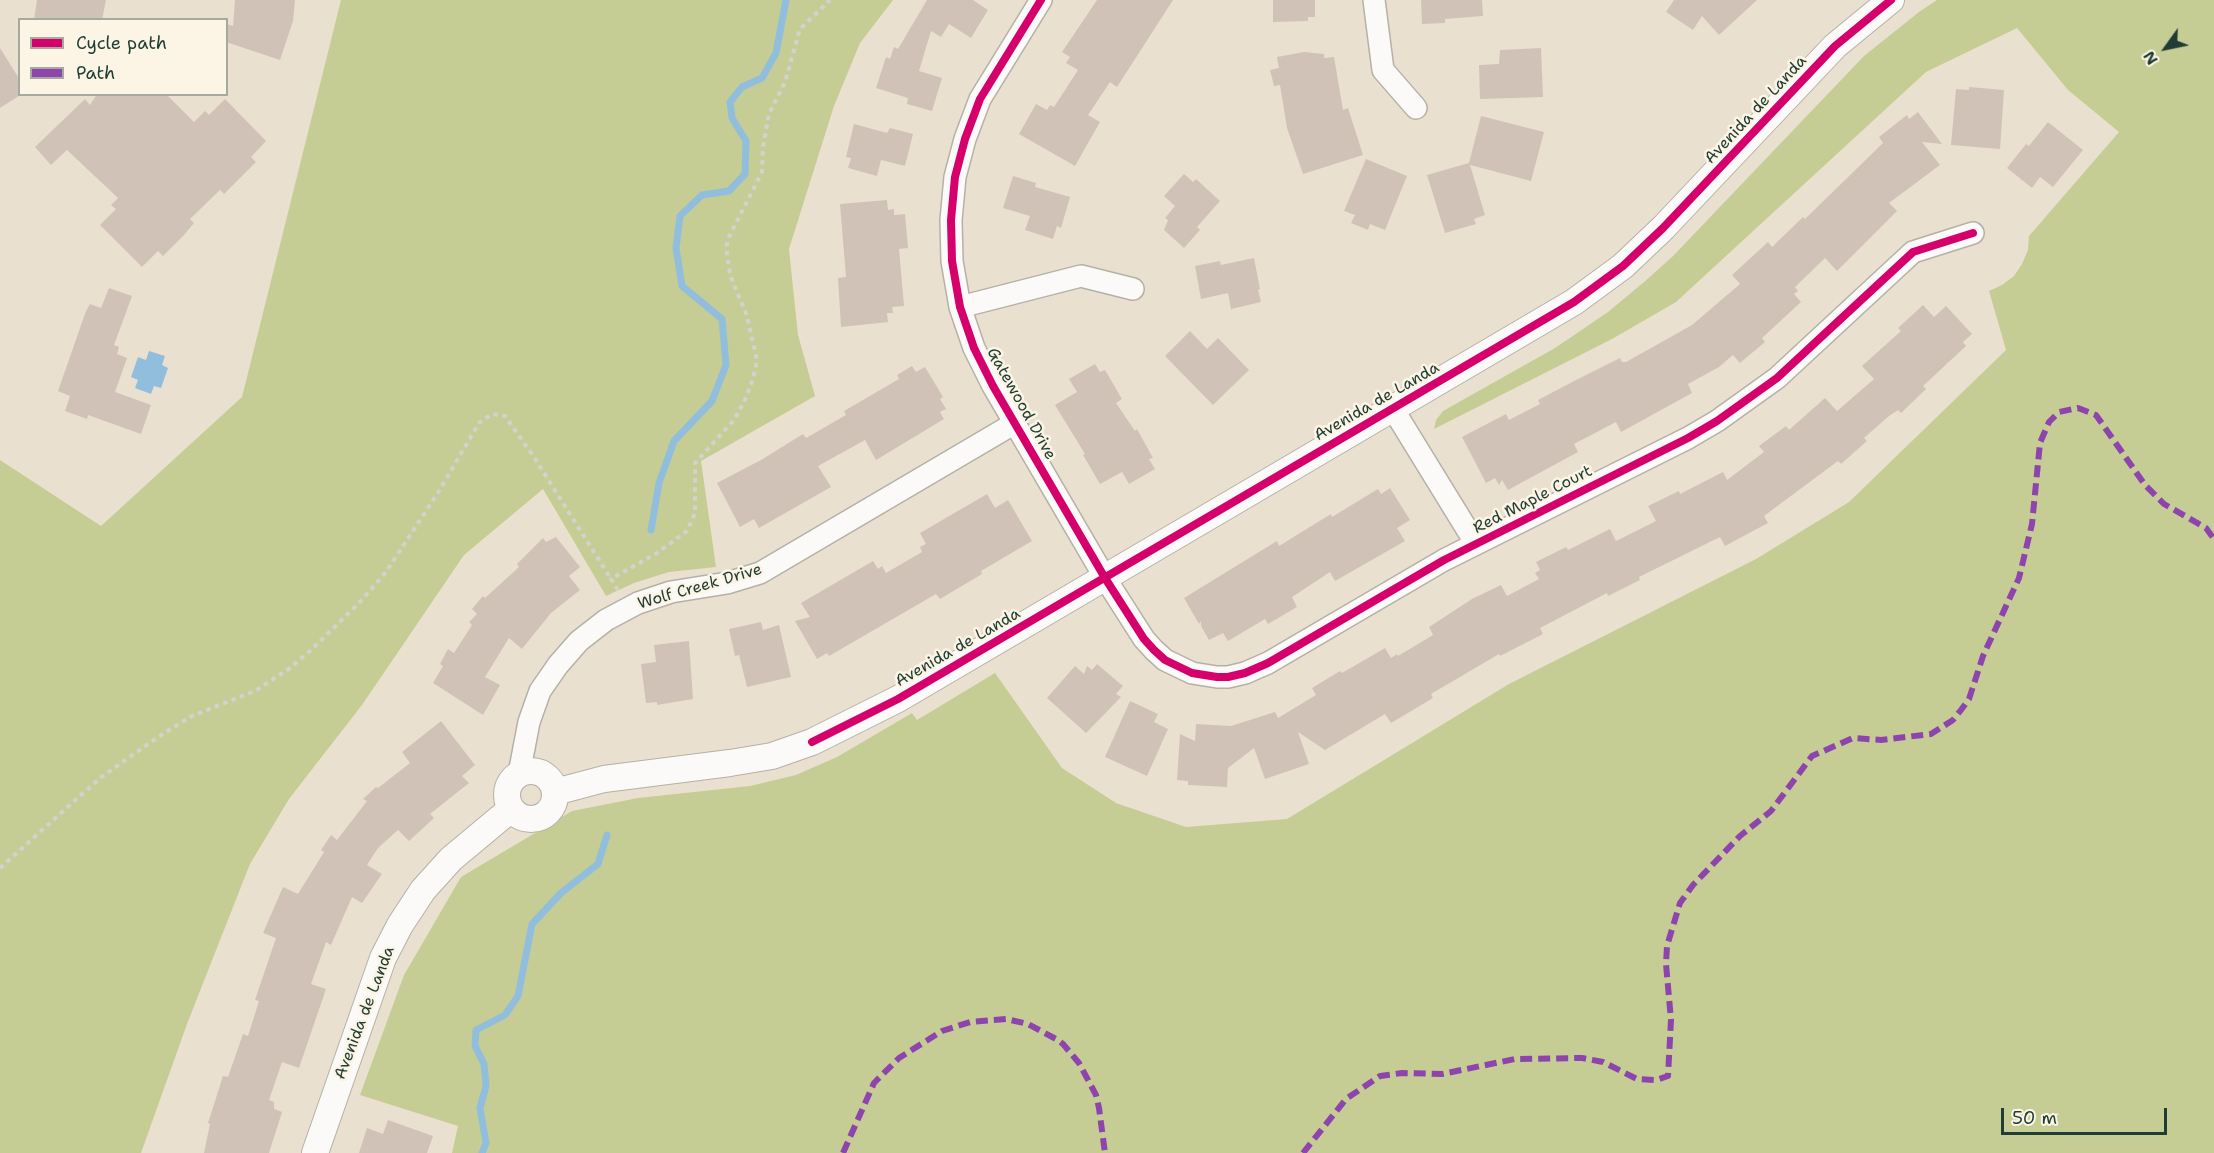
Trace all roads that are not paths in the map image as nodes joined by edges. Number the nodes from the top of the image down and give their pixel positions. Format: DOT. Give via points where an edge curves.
graph roads {
  1 [pos="1041,0"];
  2 [pos="1374,0"];
  3 [pos="1891,0"];
  4 [pos="1416,108"];
  5 [pos="1973,233"];
  6 [pos="1133,289"];
  7 [pos="960,307"];
  8 [pos="1393,409"];
  9 [pos="1015,423"];
  10 [pos="1476,544"];
  11 [pos="1105,578"];
  12 [pos="519,774"];
  13 [pos="555,792"];
  14 [pos="511,809"];
  15 [pos="315,1153"];
  1 -- 7 [label="street, Gatewood Drive" via="980,99 965,139 955,177 951,220 952,261"];
  2 -- 4 [label="street" via="1383,70"];
  3 -- 8 [label="street, Avenida de Landa" via="1835,46 1623,266 1575,302"];
  5 -- 10 [label="street, Red Maple Court" via="1913,252 1777,378 1718,421"];
  6 -- 7 [label="street" via="1081,276"];
  7 -- 9 [label="street, Gatewood Drive" via="974,348"];
  8 -- 10 [label="street"];
  8 -- 11 [label="street, Avenida de Landa"];
  9 -- 11 [label="street, Gatewood Drive"];
  9 -- 12 [label="street, Wolf Creek Drive" via="760,573 671,592 606,620 579,641 540,691 529,722"];
  10 -- 11 [label="street, Red Maple Court" via="1268,663 1228,677 1192,673 1165,660 1144,639"];
  11 -- 13 [label="street, Avenida de Landa" via="898,699 812,742 772,756 604,779"];
  12 -- 13 [label="street" via="542,774"];
  12 -- 14 [label="street" via="507,794"];
  13 -- 14 [label="street" via="551,808 539,818 524,818"];
  14 -- 15 [label="street, Avenida de Landa" via="451,859 423,890 400,925 383,958"];
}
